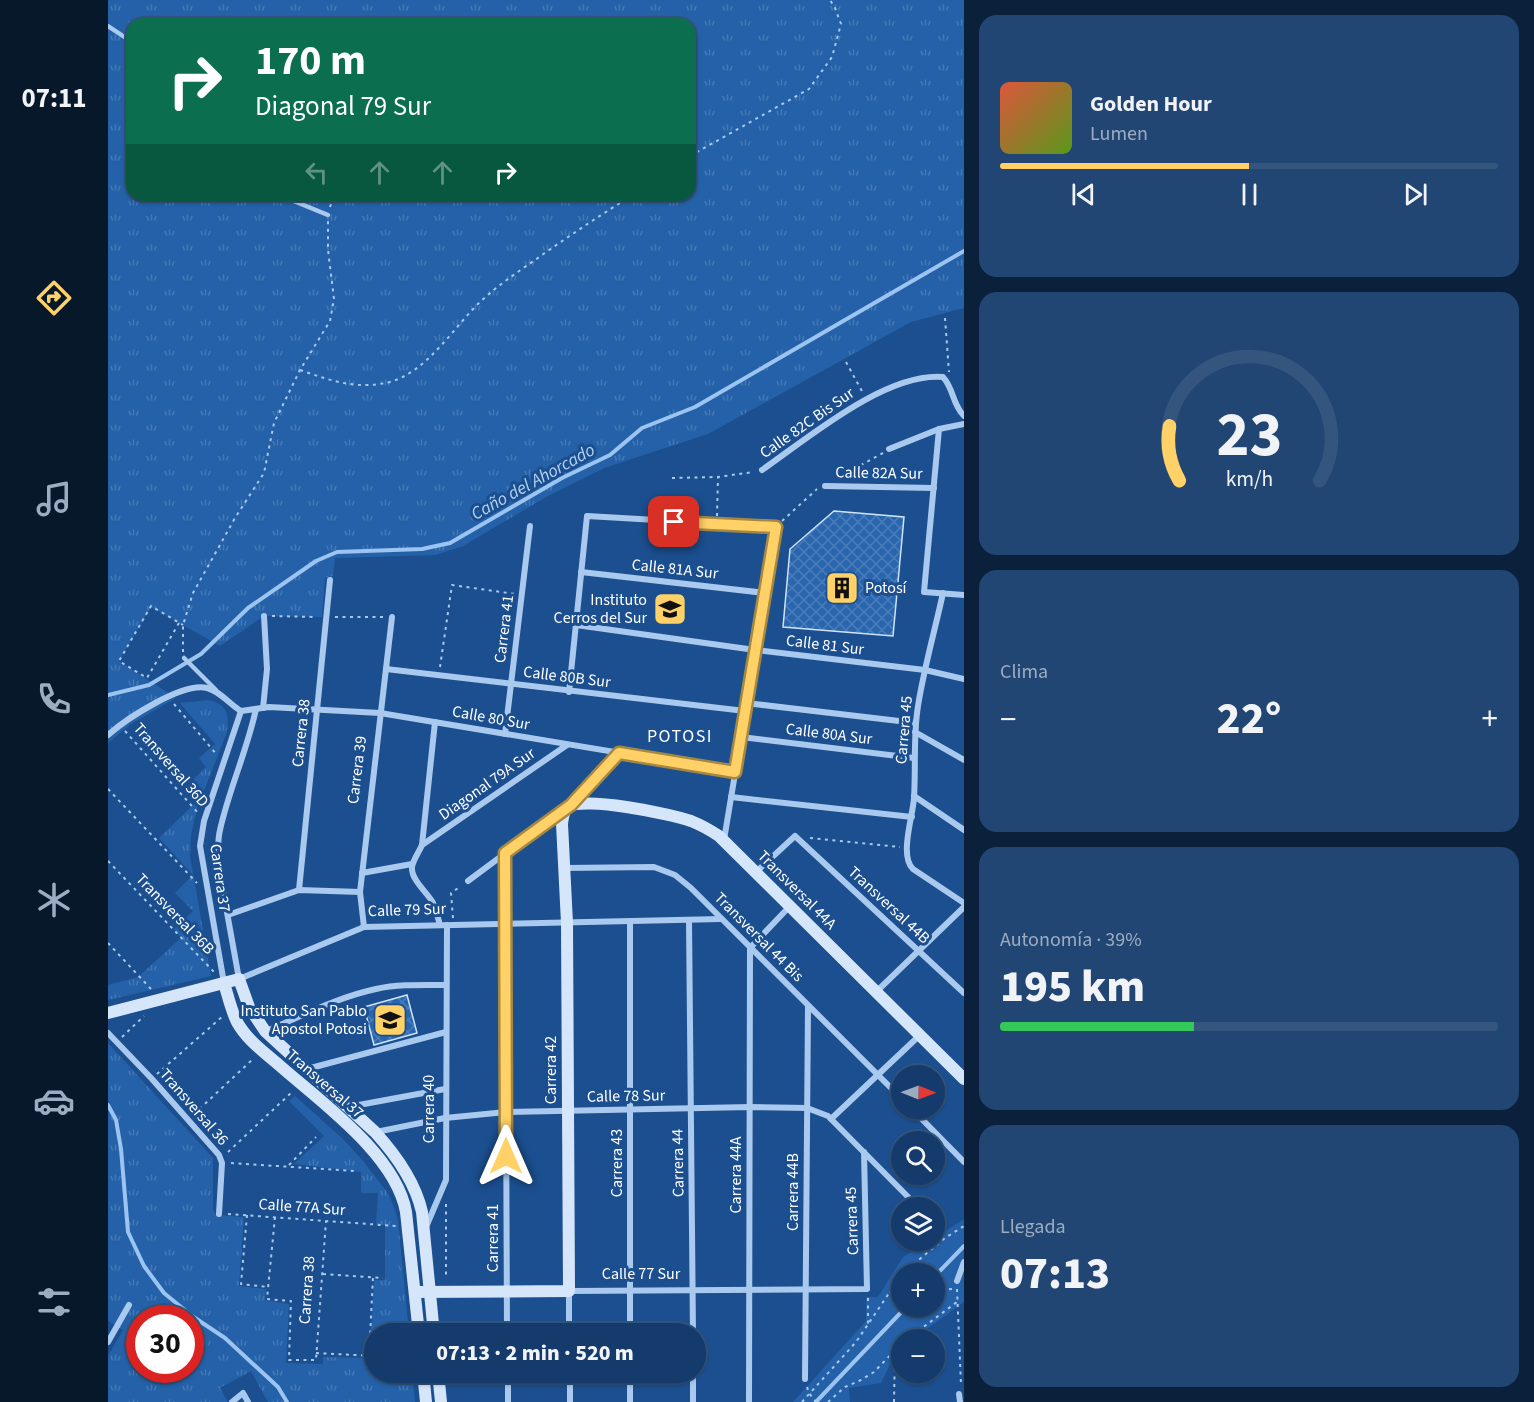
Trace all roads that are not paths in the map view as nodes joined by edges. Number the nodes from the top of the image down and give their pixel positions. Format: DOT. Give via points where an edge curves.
graph roads {
  1 [pos="108,26"];
  2 [pos="126,38"];
  3 [pos="294,201"];
  4 [pos="328,215"];
  5 [pos="964,416"];
  6 [pos="964,424"];
  7 [pos="939,429"];
  8 [pos="889,450"];
  9 [pos="762,470"];
  10 [pos="825,486"];
  11 [pos="934,488"];
  12 [pos="530,526"];
  13 [pos="581,572"];
  14 [pos="330,580"];
  15 [pos="765,593"];
  16 [pos="943,593"];
  17 [pos="964,595"];
  18 [pos="264,616"];
  19 [pos="392,617"];
  20 [pos="576,624"];
  21 [pos="755,650"];
  22 [pos="184,658"];
  23 [pos="386,669"];
  24 [pos="925,670"];
  25 [pos="964,679"];
  26 [pos="511,684"];
  27 [pos="569,692"];
  28 [pos="225,698"];
  29 [pos="746,707"];
  30 [pos="259,709"];
  31 [pos="317,710"];
  32 [pos="241,711"];
  33 [pos="380,713"];
  34 [pos="435,722"];
  35 [pos="916,723"];
  36 [pos="915,732"];
  37 [pos="505,734"];
  38 [pos="108,735"];
  39 [pos="741,737"];
  40 [pos="568,745"];
  41 [pos="619,753"];
  42 [pos="914,758"];
  43 [pos="964,760"];
  44 [pos="735,772"];
  45 [pos="914,796"];
  46 [pos="731,797"];
  47 [pos="569,806"];
  48 [pos="912,817"];
  49 [pos="964,830"];
  50 [pos="724,840"];
  51 [pos="422,845"];
  52 [pos="505,853"];
  53 [pos="412,864"];
  54 [pos="564,868"];
  55 [pos="756,872"];
  56 [pos="362,873"];
  57 [pos="468,881"];
  58 [pos="299,890"];
  59 [pos="360,892"];
  60 [pos="964,905"];
  61 [pos="790,906"];
  62 [pos="228,915"];
  63 [pos="721,919"];
  64 [pos="689,920"];
  65 [pos="630,921"];
  66 [pos="567,923"];
  67 [pos="505,924"];
  68 [pos="447,925"];
  69 [pos="364,927"];
  70 [pos="750,948"];
  71 [pos="918,951"];
  72 [pos="239,979"];
  73 [pos="224,983"];
  74 [pos="446,985"];
  75 [pos="876,992"];
  76 [pos="964,993"];
  77 [pos="808,1006"];
  78 [pos="108,1013"];
  79 [pos="265,1031"];
  80 [pos="446,1032"];
  81 [pos="108,1033"];
  82 [pos="920,1035"];
  83 [pos="306,1069"];
  84 [pos="877,1075"];
  85 [pos="964,1079"];
  86 [pos="891,1088"];
  87 [pos="445,1089"];
  88 [pos="348,1107"];
  89 [pos="750,1107"];
  90 [pos="691,1108"];
  91 [pos="807,1108"];
  92 [pos="568,1110"];
  93 [pos="630,1110"];
  94 [pos="506,1112"];
  95 [pos="445,1118"];
  96 [pos="831,1119"];
  97 [pos="922,1119"];
  98 [pos="375,1132"];
  99 [pos="864,1151"];
  100 [pos="964,1161"];
  101 [pos="908,1197"];
  102 [pos="219,1214"];
  103 [pos="425,1229"];
  104 [pos="964,1262"];
  105 [pos="957,1281"];
  106 [pos="867,1289"];
  107 [pos="630,1290"];
  108 [pos="692,1290"];
  109 [pos="749,1290"];
  110 [pos="806,1290"];
  111 [pos="507,1291"];
  112 [pos="569,1291"];
  113 [pos="415,1292"];
  114 [pos="430,1292"];
  115 [pos="126,1310"];
  116 [pos="418,1323"];
  117 [pos="433,1323"];
  118 [pos="507,1323"];
  119 [pos="569,1323"];
  120 [pos="630,1323"];
  121 [pos="693,1323"];
  122 [pos="108,1342"];
  123 [pos="805,1378"];
  124 [pos="424,1383"];
  125 [pos="439,1383"];
  126 [pos="508,1383"];
  127 [pos="570,1383"];
  128 [pos="630,1383"];
  129 [pos="693,1383"];
  130 [pos="959,1394"];
  131 [pos="232,1402"];
  132 [pos="248,1402"];
  133 [pos="426,1402"];
  134 [pos="441,1402"];
  135 [pos="508,1402"];
  136 [pos="570,1402"];
  137 [pos="630,1402"];
  138 [pos="693,1402"];
  139 [pos="749,1402"];
  140 [pos="960,1402"];
  1 -- 2 [label="lane"];
  3 -- 4 [label="lane"];
  5 -- 9 [label="street, Calle 82C Bis Sur" via="943,377 932,376 886,388"];
  6 -- 7 [label="street"];
  7 -- 8 [label="street"];
  7 -- 11 [label="street"];
  10 -- 11 [label="street, Calle 82A Sur"];
  11 -- 16 [label="street" via="924,592"];
  12 -- 26 [label="street, Carrera 41"];
  13 -- 15 [label="street, Calle 81A Sur"];
  13 -- 15 [label="street" via="587,516 776,527"];
  13 -- 20 [label="street"];
  14 -- 31 [label="street, Carrera 38"];
  15 -- 21 [label="street"];
  16 -- 17 [label="street"];
  16 -- 24 [label="street, Carrera 45"];
  18 -- 30 [label="street, Carrera 37" via="267,669"];
  19 -- 23 [label="street, Carrera 39"];
  20 -- 21 [label="street, Calle 81 Sur"];
  20 -- 27 [label="street"];
  21 -- 24 [label="street, Calle 81 Sur"];
  21 -- 29 [label="street"];
  22 -- 28 [label="lane"];
  23 -- 26 [label="street, Calle 80B Sur"];
  23 -- 33 [label="street, Carrera 39"];
  24 -- 25 [label="street, Calle 81 Sur"];
  24 -- 35 [label="street, Carrera 45"];
  26 -- 27 [label="street, Calle 80B Sur"];
  26 -- 37 [label="street, Carrera 41"];
  27 -- 29 [label="street, Calle 80B Sur"];
  28 -- 32 [label="street"];
  28 -- 38 [label="street" via="209,688 183,690"];
  29 -- 35 [label="street, Calle 80B Sur"];
  29 -- 39 [label="street"];
  30 -- 31 [label="street, Calle 80 Sur"];
  30 -- 32 [label="street, Calle 80 Sur"];
  30 -- 62 [label="street, Carrera 37" via="219,831 219,867"];
  31 -- 33 [label="street, Calle 80 Sur"];
  31 -- 58 [label="street, Carrera 38"];
  32 -- 73 [label="street, Carrera 37" via="204,821 200,846"];
  33 -- 34 [label="street, Calle 80 Sur"];
  33 -- 56 [label="street, Carrera 39"];
  34 -- 37 [label="street, Calle 80 Sur"];
  34 -- 51 [label="street"];
  35 -- 36 [label="street, Carrera 45"];
  36 -- 42 [label="street, Carrera 45"];
  36 -- 43 [label="street"];
  37 -- 40 [label="street, Calle 80 Sur"];
  39 -- 42 [label="street, Calle 80A Sur"];
  39 -- 44 [label="street"];
  40 -- 41 [label="street, Calle 80 Sur"];
  40 -- 51 [label="street, Diagonal 79A Sur"];
  41 -- 44 [label="street, Calle 80 Sur"];
  41 -- 47 [label="street"];
  42 -- 45 [label="street, Carrera 45"];
  44 -- 46 [label="street"];
  45 -- 48 [label="street, Carrera 45"];
  45 -- 49 [label="street"];
  46 -- 48 [label="street"];
  46 -- 50 [label="street"];
  47 -- 50 [label="street, Transversal 44A" via="592,803 667,814 700,825"];
  47 -- 52 [label="street"];
  47 -- 54 [label="street, Carrera 42" via="562,824"];
  48 -- 60 [label="street, Carrera 45" via="907,860 913,869"];
  50 -- 55 [label="street, Transversal 44A"];
  51 -- 53 [label="street"];
  52 -- 57 [label="street"];
  52 -- 67 [label="street, Carrera 41"];
  53 -- 56 [label="street"];
  53 -- 68 [label="street, Carrera 40" via="413,876"];
  54 -- 63 [label="street, Transversal 44 Bis" via="654,867 675,875"];
  54 -- 66 [label="street, Carrera 42"];
  55 -- 61 [label="street, Transversal 44A"];
  55 -- 71 [label="street, Transversal 44B" via="795,836"];
  56 -- 59 [label="street, Carrera 39"];
  58 -- 59 [label="street"];
  58 -- 62 [label="street"];
  59 -- 69 [label="street, Carrera 39"];
  60 -- 71 [label="street"];
  61 -- 70 [label="street"];
  61 -- 75 [label="street, Transversal 44A"];
  62 -- 72 [label="street, Carrera 37"];
  63 -- 64 [label="street, Calle 79 Sur"];
  63 -- 70 [label="street, Transversal 44 Bis"];
  64 -- 65 [label="street, Calle 79 Sur"];
  64 -- 90 [label="street, Carrera 44"];
  65 -- 66 [label="street, Calle 79 Sur"];
  65 -- 93 [label="street, Carrera 43"];
  66 -- 67 [label="street, Calle 79 Sur"];
  66 -- 92 [label="street, Carrera 42"];
  67 -- 68 [label="street, Calle 79 Sur"];
  67 -- 94 [label="street, Carrera 41"];
  68 -- 69 [label="street, Calle 79 Sur"];
  68 -- 74 [label="street, Carrera 40"];
  69 -- 72 [label="street, Calle 79 Sur"];
  70 -- 77 [label="street, Transversal 44 Bis"];
  70 -- 89 [label="street, Carrera 44A"];
  71 -- 75 [label="street"];
  71 -- 76 [label="street, Transversal 44B"];
  72 -- 73 [label="street, Calle 79 Sur"];
  72 -- 79 [label="street, Transversal 37" via="249,1007"];
  73 -- 78 [label="street, Calle 79 Sur"];
  73 -- 113 [label="street, Transversal 37" via="237,1022 252,1041 370,1148 395,1180 404,1202"];
  74 -- 79 [label="street" via="376,989 338,1000"];
  74 -- 80 [label="street, Carrera 40"];
  75 -- 82 [label="street, Transversal 44A"];
  77 -- 84 [label="street, Transversal 44 Bis"];
  77 -- 91 [label="street, Carrera 44B"];
  79 -- 83 [label="street, Transversal 37"];
  80 -- 83 [label="street"];
  80 -- 87 [label="street, Carrera 40"];
  81 -- 102 [label="street, Transversal 36" via="152,1078 221,1161"];
  82 -- 84 [label="street"];
  82 -- 85 [label="street, Transversal 44A"];
  83 -- 88 [label="street, Transversal 37"];
  84 -- 86 [label="street, Transversal 44 Bis"];
  84 -- 96 [label="street"];
  87 -- 88 [label="street"];
  87 -- 95 [label="street, Carrera 40"];
  88 -- 98 [label="street, Transversal 37"];
  89 -- 90 [label="street, Calle 78 Sur"];
  89 -- 91 [label="street, Calle 78 Sur"];
  89 -- 109 [label="street, Carrera 44A"];
  90 -- 93 [label="street, Calle 78 Sur"];
  90 -- 108 [label="street, Carrera 44"];
  91 -- 96 [label="street"];
  91 -- 110 [label="street, Carrera 44B"];
  92 -- 93 [label="street, Calle 78 Sur"];
  92 -- 94 [label="street, Calle 78 Sur"];
  92 -- 112 [label="street, Carrera 42"];
  93 -- 107 [label="street, Carrera 43"];
  94 -- 95 [label="street, Calle 78 Sur"];
  94 -- 111 [label="street, Carrera 41"];
  95 -- 98 [label="street, Calle 78 Sur"];
  95 -- 103 [label="street, Carrera 40" via="446,1180"];
  96 -- 99 [label="street"];
  97 -- 100 [label="street"];
  98 -- 103 [label="street" via="406,1172 419,1200"];
  99 -- 101 [label="street"];
  99 -- 106 [label="street, Carrera 45"];
  103 -- 114 [label="street"];
  104 -- 105 [label="street"];
  106 -- 110 [label="street, Calle 77 Sur"];
  107 -- 108 [label="street, Calle 77 Sur"];
  107 -- 112 [label="street, Calle 77 Sur"];
  107 -- 120 [label="street, Carrera 43"];
  108 -- 109 [label="street, Calle 77 Sur"];
  108 -- 121 [label="street, Carrera 44"];
  109 -- 110 [label="street, Calle 77 Sur"];
  109 -- 139 [label="street, Carrera 44A"];
  110 -- 123 [label="street, Carrera 44B"];
  111 -- 112 [label="street, Calle 77 Sur"];
  111 -- 114 [label="street, Calle 77 Sur"];
  111 -- 118 [label="street, Carrera 41"];
  112 -- 119 [label="street, Carrera 42"];
  113 -- 114 [label="street, Calle 77 Sur"];
  113 -- 116 [label="street"];
  114 -- 117 [label="street"];
  115 -- 122 [label="street"];
  124 -- 133 [label="street"];
  125 -- 134 [label="street"];
  126 -- 135 [label="street"];
  127 -- 136 [label="street"];
  128 -- 137 [label="street"];
  129 -- 138 [label="street"];
  130 -- 140 [label="street"];
  131 -- 132 [label="street" via="243,1393"];
}
